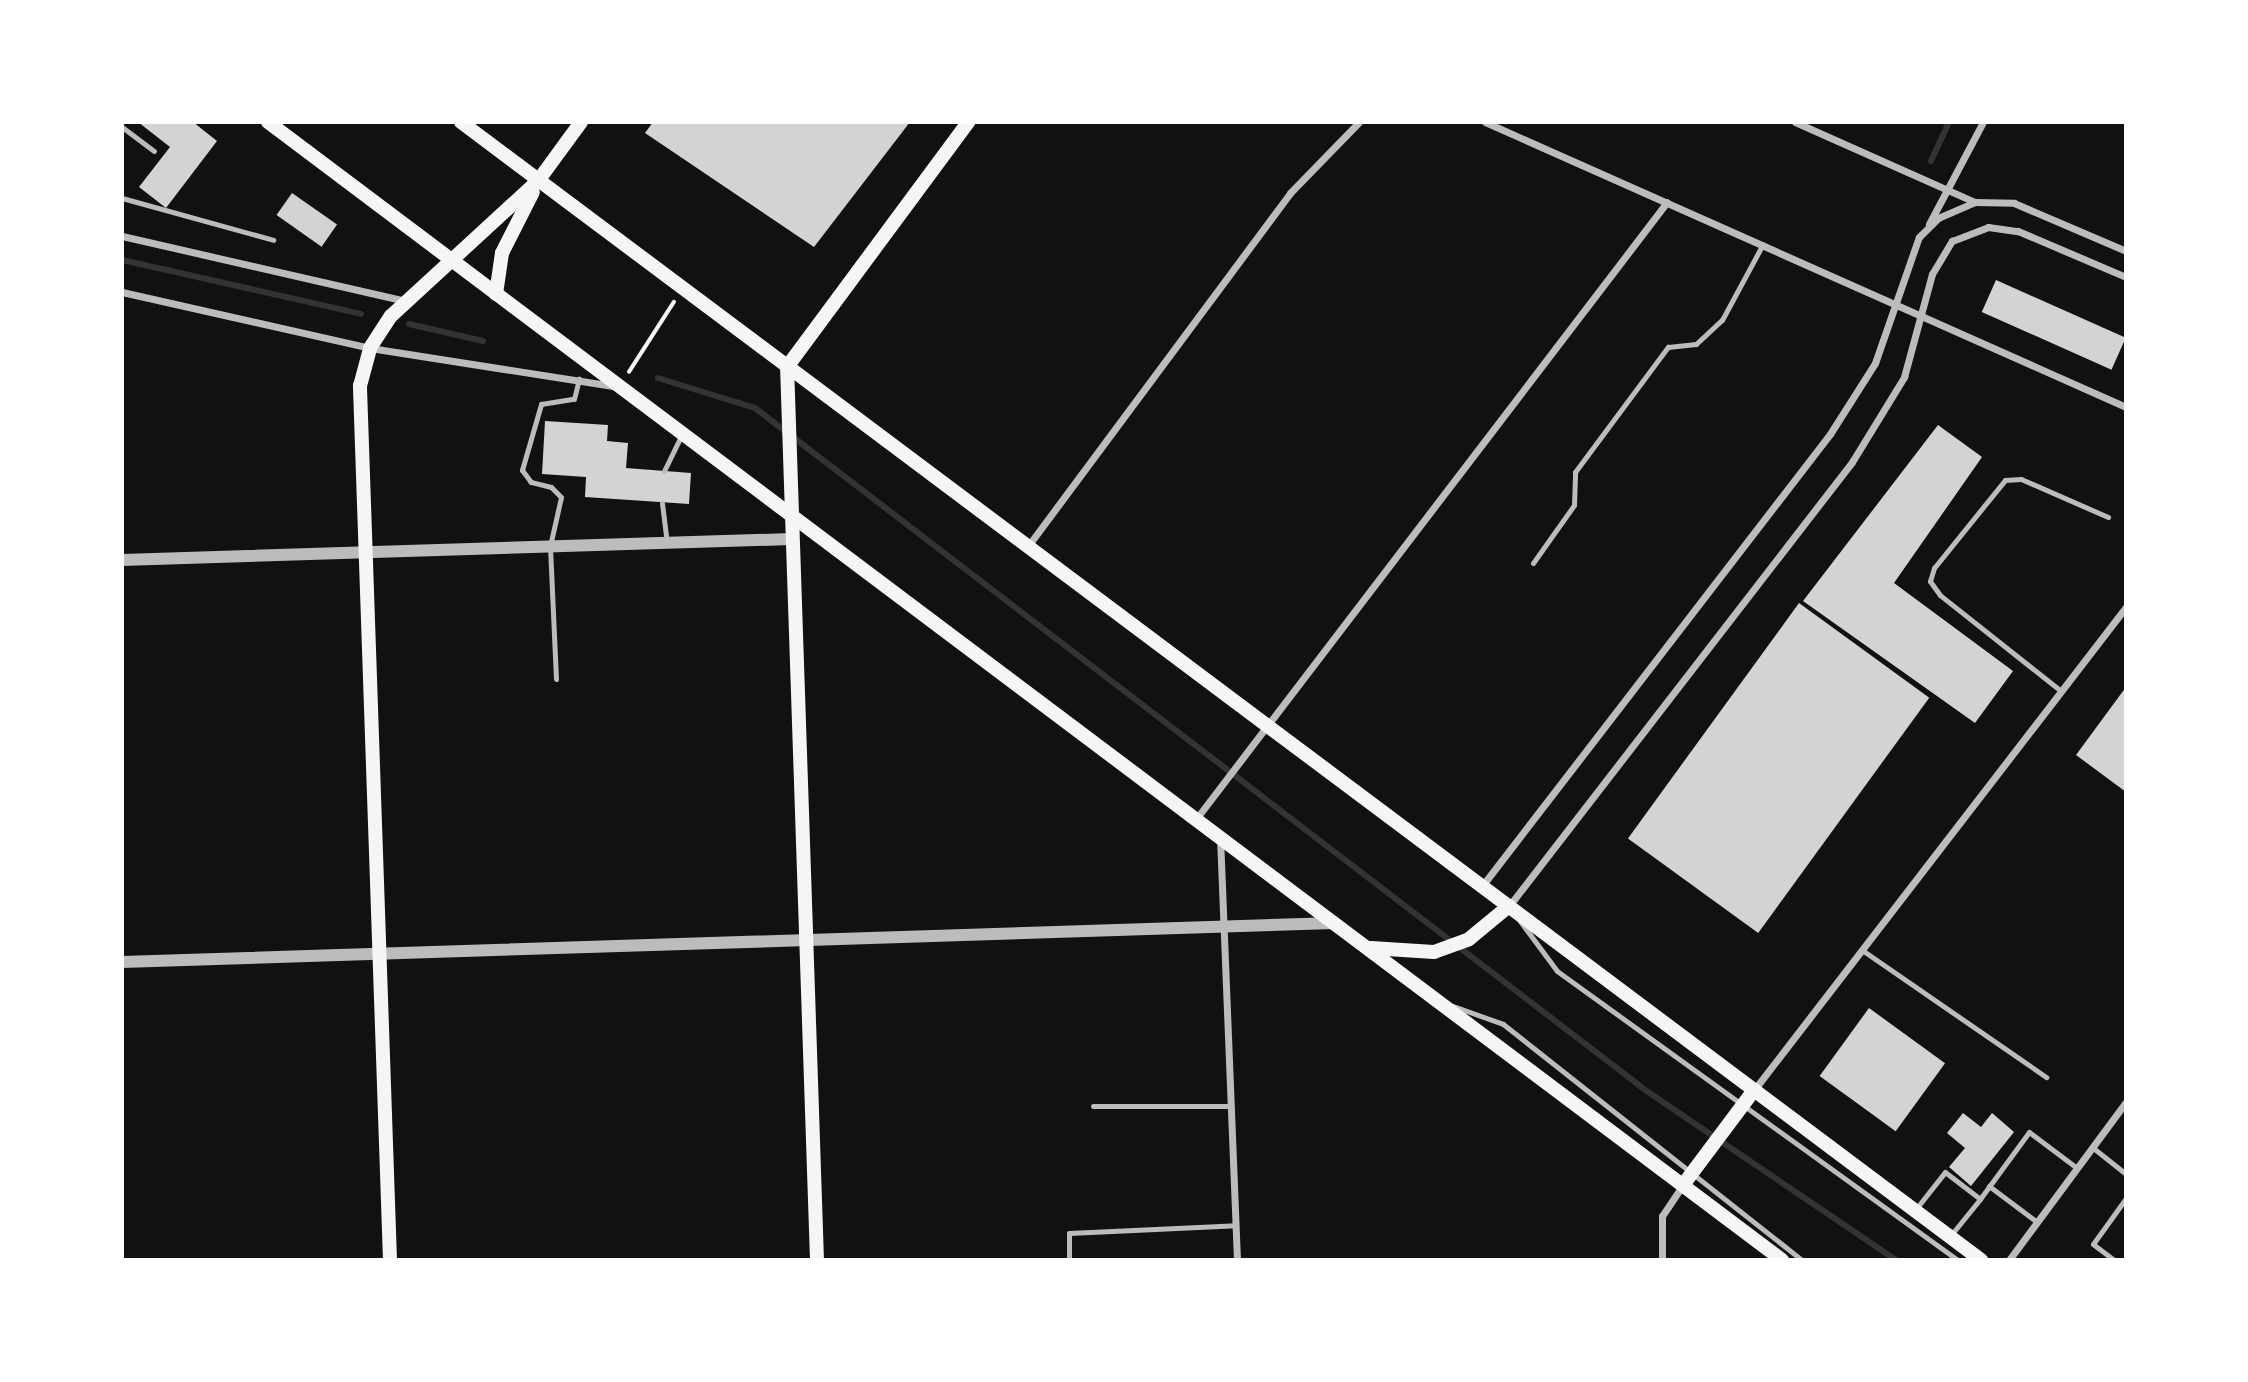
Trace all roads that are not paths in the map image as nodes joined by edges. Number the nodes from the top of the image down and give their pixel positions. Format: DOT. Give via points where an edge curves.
graph roads {
  1 [pos="268,122"];
  2 [pos="461,122"];
  3 [pos="582,122"];
  4 [pos="968,122"];
  5 [pos="1359,122"];
  6 [pos="1485,122"];
  7 [pos="1794,122"];
  8 [pos="1983,122"];
  9 [pos="122,127"];
  10 [pos="153,151"];
  11 [pos="538,181"];
  12 [pos="1947,190"];
  13 [pos="122,198"];
  14 [pos="1667,202"];
  15 [pos="1975,202"];
  16 [pos="1927,227"];
  17 [pos="122,236"];
  18 [pos="273,240"];
  19 [pos="1763,244"];
  20 [pos="2126,251"];
  21 [pos="450,260"];
  22 [pos="2126,277"];
  23 [pos="122,292"];
  24 [pos="496,294"];
  25 [pos="405,301"];
  26 [pos="1897,303"];
  27 [pos="1923,314"];
  28 [pos="370,348"];
  29 [pos="787,367"];
  30 [pos="579,379"];
  31 [pos="620,387"];
  32 [pos="2126,407"];
  33 [pos="682,433"];
  34 [pos="664,471"];
  35 [pos="662,503"];
  36 [pos="791,515"];
  37 [pos="2108,517"];
  38 [pos="792,539"];
  39 [pos="667,543"];
  40 [pos="550,546"];
  41 [pos="1027,546"];
  42 [pos="365,553"];
  43 [pos="122,561"];
  44 [pos="1533,563"];
  45 [pos="2126,607"];
  46 [pos="556,679"];
  47 [pos="2061,691"];
  48 [pos="1267,725"];
  49 [pos="1196,819"];
  50 [pos="1220,837"];
  51 [pos="1482,886"];
  52 [pos="1504,911"];
  53 [pos="1334,923"];
  54 [pos="1225,926"];
  55 [pos="806,940"];
  56 [pos="1367,948"];
  57 [pos="1862,950"];
  58 [pos="379,954"];
  59 [pos="122,962"];
  60 [pos="2046,1077"];
  61 [pos="1747,1100"];
  62 [pos="2126,1102"];
  63 [pos="1093,1106"];
  64 [pos="1231,1106"];
  65 [pos="2092,1147"];
  66 [pos="2077,1168"];
  67 [pos="2126,1174"];
  68 [pos="1690,1176"];
  69 [pos="1989,1186"];
  70 [pos="2126,1198"];
  71 [pos="1980,1199"];
  72 [pos="1915,1210"];
  73 [pos="2037,1222"];
  74 [pos="1236,1225"];
  75 [pos="1950,1236"];
  76 [pos="390,1259"];
  77 [pos="817,1259"];
  78 [pos="1069,1259"];
  79 [pos="1237,1259"];
  80 [pos="1662,1259"];
  81 [pos="1782,1259"];
  82 [pos="1802,1259"];
  83 [pos="1958,1259"];
  84 [pos="1982,1259"];
  85 [pos="2009,1259"];
  86 [pos="2114,1259"];
  1 -- 21 [label="main road"];
  2 -- 11 [label="main road"];
  3 -- 11 [label="main road"];
  4 -- 29 [label="main road"];
  5 -- 41 [label="street" via="1290,193"];
  6 -- 14 [label="street"];
  7 -- 12 [label="street"];
  8 -- 12 [label="street"];
  9 -- 10 [label="lane"];
  11 -- 21 [label="main road"];
  11 -- 24 [label="main road" via="502,253"];
  11 -- 29 [label="main road"];
  12 -- 15 [label="street"];
  12 -- 16 [label="street"];
  13 -- 18 [label="lane"];
  14 -- 19 [label="street"];
  14 -- 48 [label="street"];
  15 -- 16 [label="street"];
  15 -- 20 [label="street" via="2014,203"];
  16 -- 26 [label="street"];
  17 -- 25 [label="street"];
  19 -- 26 [label="street"];
  19 -- 44 [label="lane" via="1722,320 1696,344 1668,347 1575,472 1574,505"];
  21 -- 24 [label="main road"];
  21 -- 25 [label="main road"];
  22 -- 27 [label="street" via="2018,231 1978,229 1943,250"];
  23 -- 28 [label="street"];
  24 -- 31 [label="main road"];
  25 -- 28 [label="main road"];
  26 -- 27 [label="street"];
  26 -- 51 [label="street" via="1875,363 1830,434"];
  27 -- 32 [label="street"];
  27 -- 52 [label="street" via="1905,377 1852,462"];
  28 -- 30 [label="street"];
  28 -- 42 [label="main road" via="360,386"];
  29 -- 36 [label="main road"];
  29 -- 41 [label="main road"];
  30 -- 31 [label="street"];
  30 -- 40 [label="lane" via="574,399 541,404 522,470 561,497"];
  31 -- 33 [label="main road"];
  33 -- 34 [label="lane"];
  33 -- 36 [label="main road"];
  35 -- 39 [label="lane"];
  36 -- 38 [label="main road"];
  36 -- 49 [label="main road"];
  37 -- 47 [label="lane" via="2021,479 2005,480 1934,568 1930,580 1940,595"];
  38 -- 39 [label="street"];
  38 -- 55 [label="main road"];
  39 -- 40 [label="street"];
  40 -- 42 [label="street"];
  40 -- 46 [label="lane"];
  41 -- 48 [label="main road"];
  42 -- 43 [label="street"];
  42 -- 58 [label="main road"];
  45 -- 47 [label="street"];
  47 -- 57 [label="street"];
  48 -- 49 [label="street"];
  48 -- 51 [label="main road"];
  49 -- 50 [label="main road"];
  50 -- 53 [label="main road"];
  50 -- 54 [label="street"];
  51 -- 52 [label="main road"];
  52 -- 56 [label="main road" via="1457,943 1397,953"];
  52 -- 61 [label="main road"];
  52 -- 61 [label="lane" via="1557,971 1686,1067"];
  53 -- 54 [label="street"];
  53 -- 56 [label="main road"];
  54 -- 55 [label="street"];
  54 -- 64 [label="street"];
  55 -- 58 [label="street"];
  55 -- 77 [label="main road"];
  56 -- 68 [label="main road"];
  57 -- 60 [label="lane"];
  57 -- 61 [label="street"];
  58 -- 59 [label="street"];
  58 -- 76 [label="main road"];
  61 -- 68 [label="main road"];
  61 -- 72 [label="main road"];
  61 -- 83 [label="lane"];
  62 -- 65 [label="street"];
  63 -- 64 [label="lane"];
  64 -- 74 [label="street"];
  65 -- 66 [label="street"];
  65 -- 67 [label="lane"];
  66 -- 69 [label="lane" via="2029,1132"];
  66 -- 73 [label="street"];
  68 -- 80 [label="street" via="1662,1216"];
  68 -- 81 [label="main road"];
  68 -- 82 [label="lane"];
  69 -- 71 [label="lane"];
  69 -- 73 [label="lane"];
  70 -- 86 [label="lane" via="2092,1244"];
  71 -- 72 [label="lane" via="1945,1172"];
  71 -- 75 [label="lane"];
  72 -- 75 [label="main road"];
  73 -- 85 [label="street"];
  74 -- 78 [label="lane" via="1069,1233"];
  74 -- 79 [label="street"];
  75 -- 84 [label="main road"];
}
